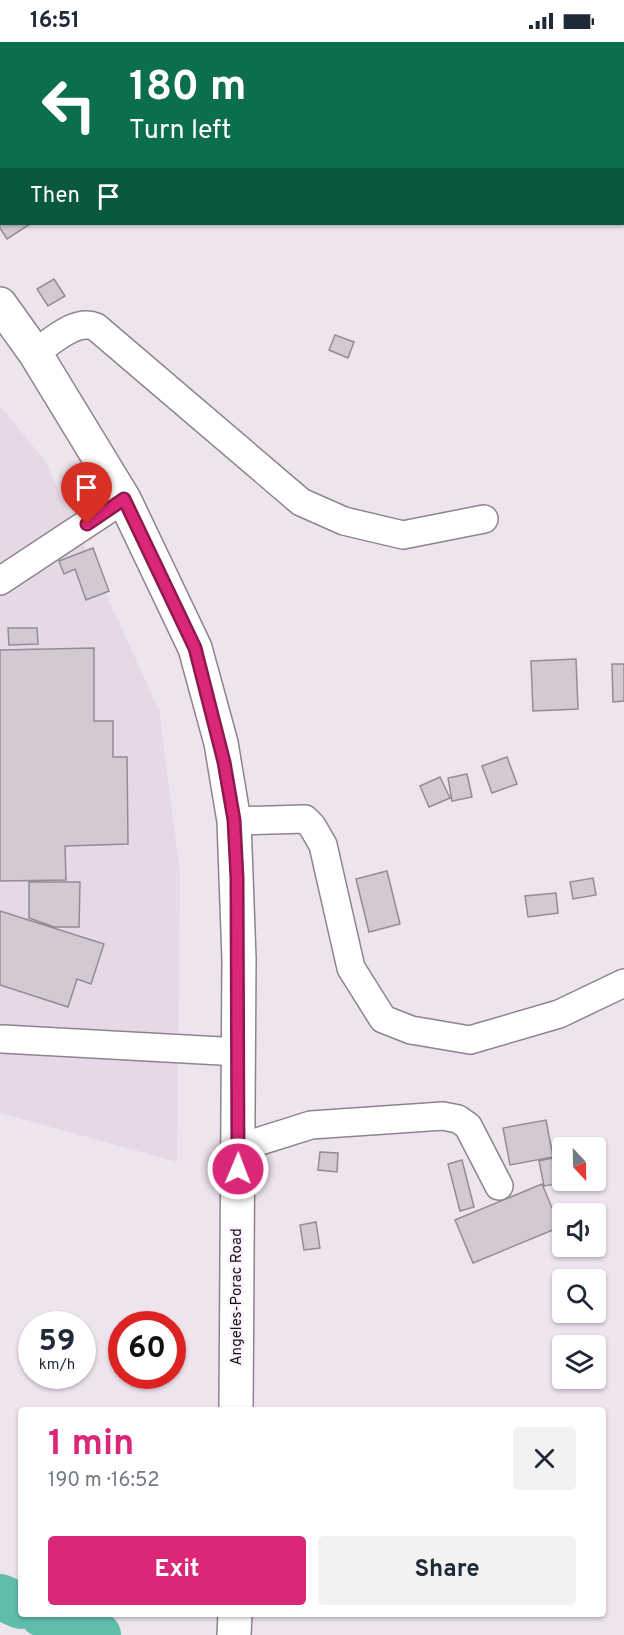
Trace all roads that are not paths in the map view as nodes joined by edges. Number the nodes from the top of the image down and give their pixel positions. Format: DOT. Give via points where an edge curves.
graph roads {
  1 [pos="0,304"];
  2 [pos="35,353"];
  3 [pos="124,499"];
  4 [pos="484,519"];
  5 [pos="0,581"];
  6 [pos="234,820"];
  7 [pos="624,983"];
  8 [pos="3,1039"];
  9 [pos="239,1052"];
  10 [pos="238,1148"];
  11 [pos="499,1186"];
  12 [pos="236,1407"];
  13 [pos="234,1617"];
  14 [pos="234,1635"];
  1 -- 2 [label="main road, Angeles-Porac Road"];
  2 -- 3 [label="main road, Angeles-Porac Road"];
  2 -- 4 [label="lane" via="75,327 85,323 96,327 301,502 344,521 403,534"];
  3 -- 5 [label="lane"];
  3 -- 6 [label="main road, Angeles-Porac Road" via="195,648 221,742"];
  6 -- 7 [label="lane" via="304,819 312,826 323,845 351,968 383,1019 411,1030 470,1040 559,1014"];
  6 -- 9 [label="main road, Angeles-Porac Road"];
  8 -- 9 [label="lane"];
  9 -- 10 [label="main road, Angeles-Porac Road"];
  10 -- 11 [label="lane" via="311,1125 443,1116 468,1126"];
  10 -- 12 [label="main road, Angeles-Porac Road"];
  13 -- 14 [label="main road"];
}
